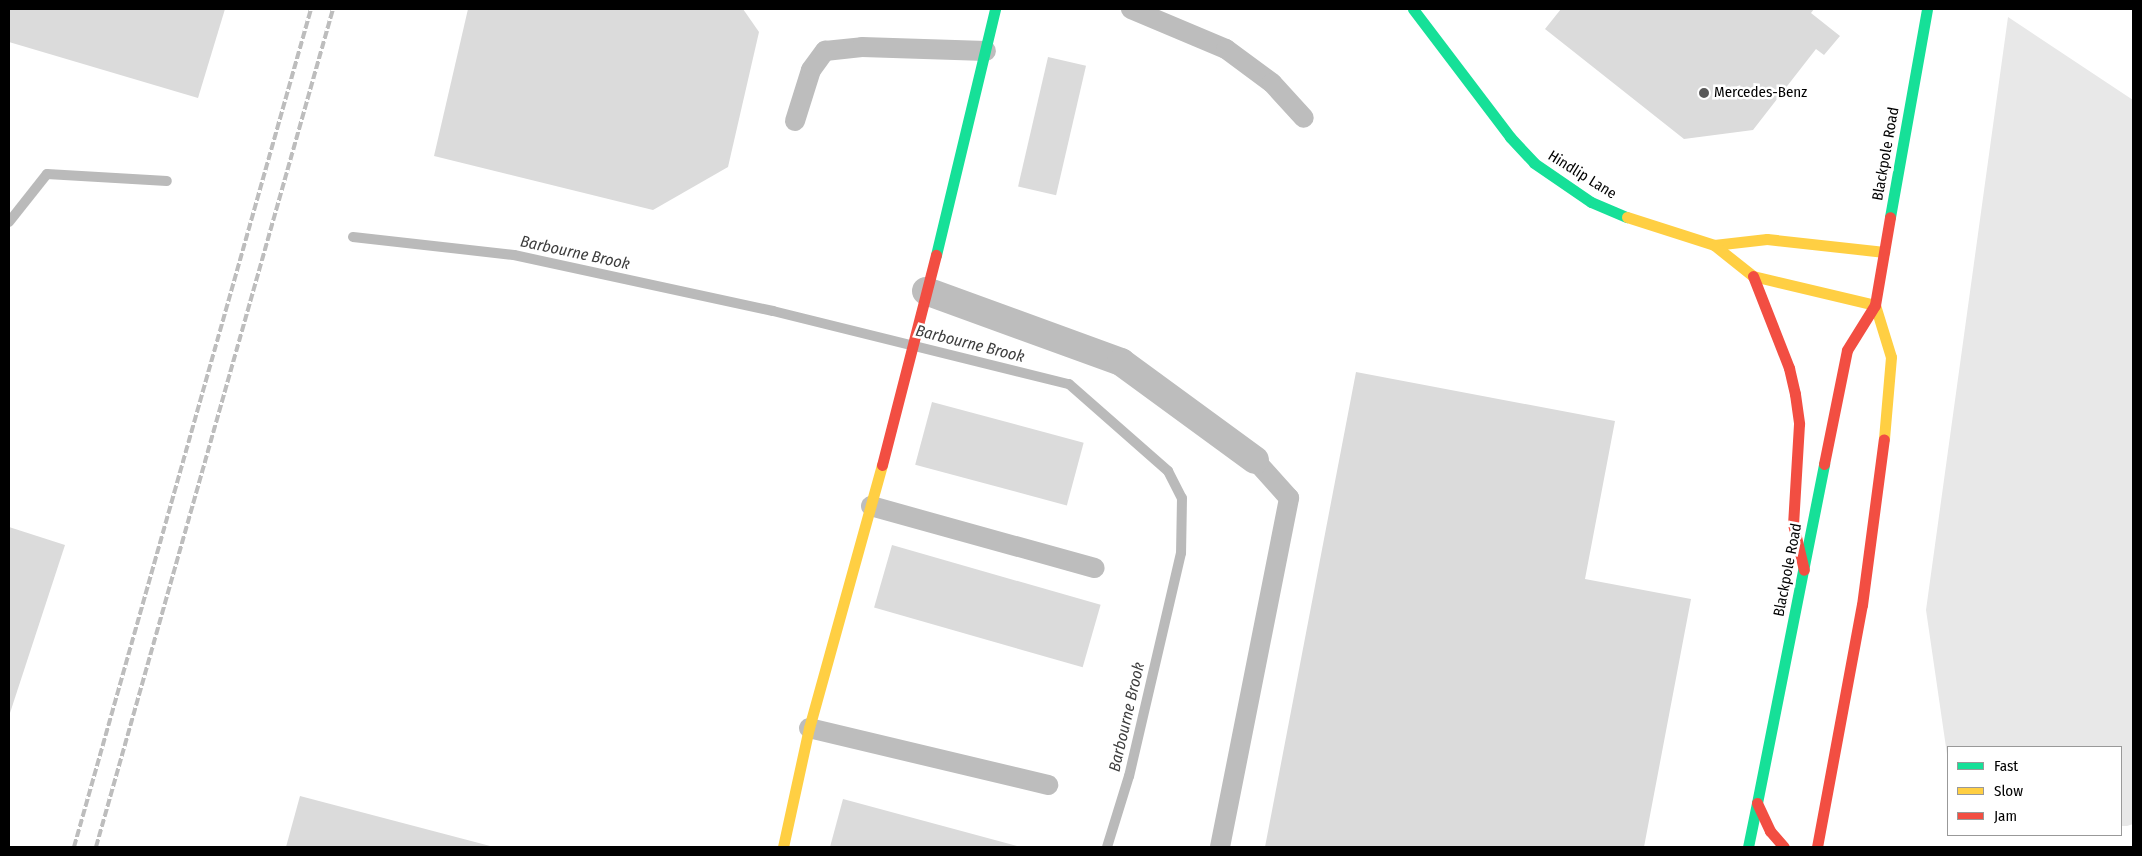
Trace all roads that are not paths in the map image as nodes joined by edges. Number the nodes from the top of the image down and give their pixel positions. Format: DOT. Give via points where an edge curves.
graph roads {
  1 [pos="995,9"];
  2 [pos="1131,9"];
  3 [pos="1413,9"];
  4 [pos="1927,9"];
  5 [pos="986,51"];
  6 [pos="1304,118"];
  7 [pos="795,121"];
  8 [pos="1714,245"];
  9 [pos="1884,252"];
  10 [pos="1754,276"];
  11 [pos="926,291"];
  12 [pos="1875,305"];
  13 [pos="1255,460"];
  14 [pos="871,506"];
  15 [pos="1095,568"];
  16 [pos="1804,570"];
  17 [pos="809,728"];
  18 [pos="1048,786"];
  19 [pos="1757,803"];
  20 [pos="783,847"];
  21 [pos="1220,847"];
  22 [pos="1748,847"];
  23 [pos="1784,847"];
  24 [pos="1817,847"];
  1 -- 5 [label="main road"];
  2 -- 6 [label="lane" via="1226,49 1272,83"];
  3 -- 8 [label="main road, Hindlip Lane" via="1510,138 1534,162 1591,202 1654,228"];
  4 -- 9 [label="main road, Blackpole Road"];
  5 -- 7 [label="lane" via="898,47 826,51 811,70"];
  5 -- 11 [label="main road"];
  8 -- 9 [label="main road, Hindlip Lane" via="1767,239"];
  8 -- 10 [label="main road, Hindlip Lane"];
  9 -- 12 [label="main road, Blackpole Road"];
  10 -- 12 [label="main road, Hindlip Lane"];
  10 -- 16 [label="main road" via="1789,368 1795,394 1799,424 1793,524"];
  11 -- 13 [label="street" via="1121,362"];
  11 -- 14 [label="main road"];
  12 -- 16 [label="main road, Blackpole Road" via="1847,350"];
  12 -- 24 [label="main road, Blackpole Road" via="1890,357 1887,415 1862,605"];
  13 -- 21 [label="lane" via="1289,498"];
  14 -- 15 [label="lane"];
  14 -- 17 [label="main road"];
  16 -- 19 [label="main road, Blackpole Road"];
  17 -- 18 [label="lane"];
  17 -- 20 [label="main road"];
  19 -- 22 [label="main road, Blackpole Road"];
  19 -- 23 [label="main road" via="1770,832"];
}
